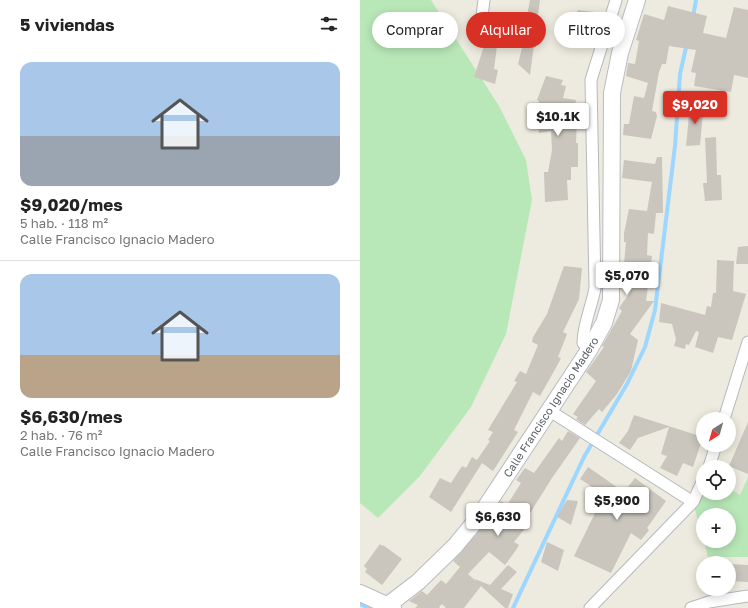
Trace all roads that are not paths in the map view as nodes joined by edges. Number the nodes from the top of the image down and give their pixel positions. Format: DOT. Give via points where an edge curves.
graph roads {
  1 [pos="484,0"];
  2 [pos="616,0"];
  3 [pos="637,0"];
  4 [pos="482,12"];
  5 [pos="748,342"];
  6 [pos="589,350"];
  7 [pos="550,411"];
  8 [pos="726,412"];
  9 [pos="696,495"];
  10 [pos="693,502"];
  11 [pos="360,593"];
  12 [pos="748,596"];
  13 [pos="389,607"];
  14 [pos="590,608"];
  15 [pos="691,608"];
  1 -- 4 [label="street"];
  2 -- 6 [label="street" via="591,80 595,288 593,304 583,335 583,343"];
  3 -- 6 [label="main road, Calle Francisco Ignacio Madero" via="620,53 612,93 611,300 604,323"];
  5 -- 8 [label="street"];
  6 -- 7 [label="main road, Calle Francisco Ignacio Madero"];
  7 -- 10 [label="street"];
  7 -- 13 [label="main road, Calle Francisco Ignacio Madero" via="479,517 418,582"];
  9 -- 10 [label="street"];
  10 -- 14 [label="street"];
  11 -- 13 [label="main road"];
  12 -- 15 [label="street" via="709,602"];
}
